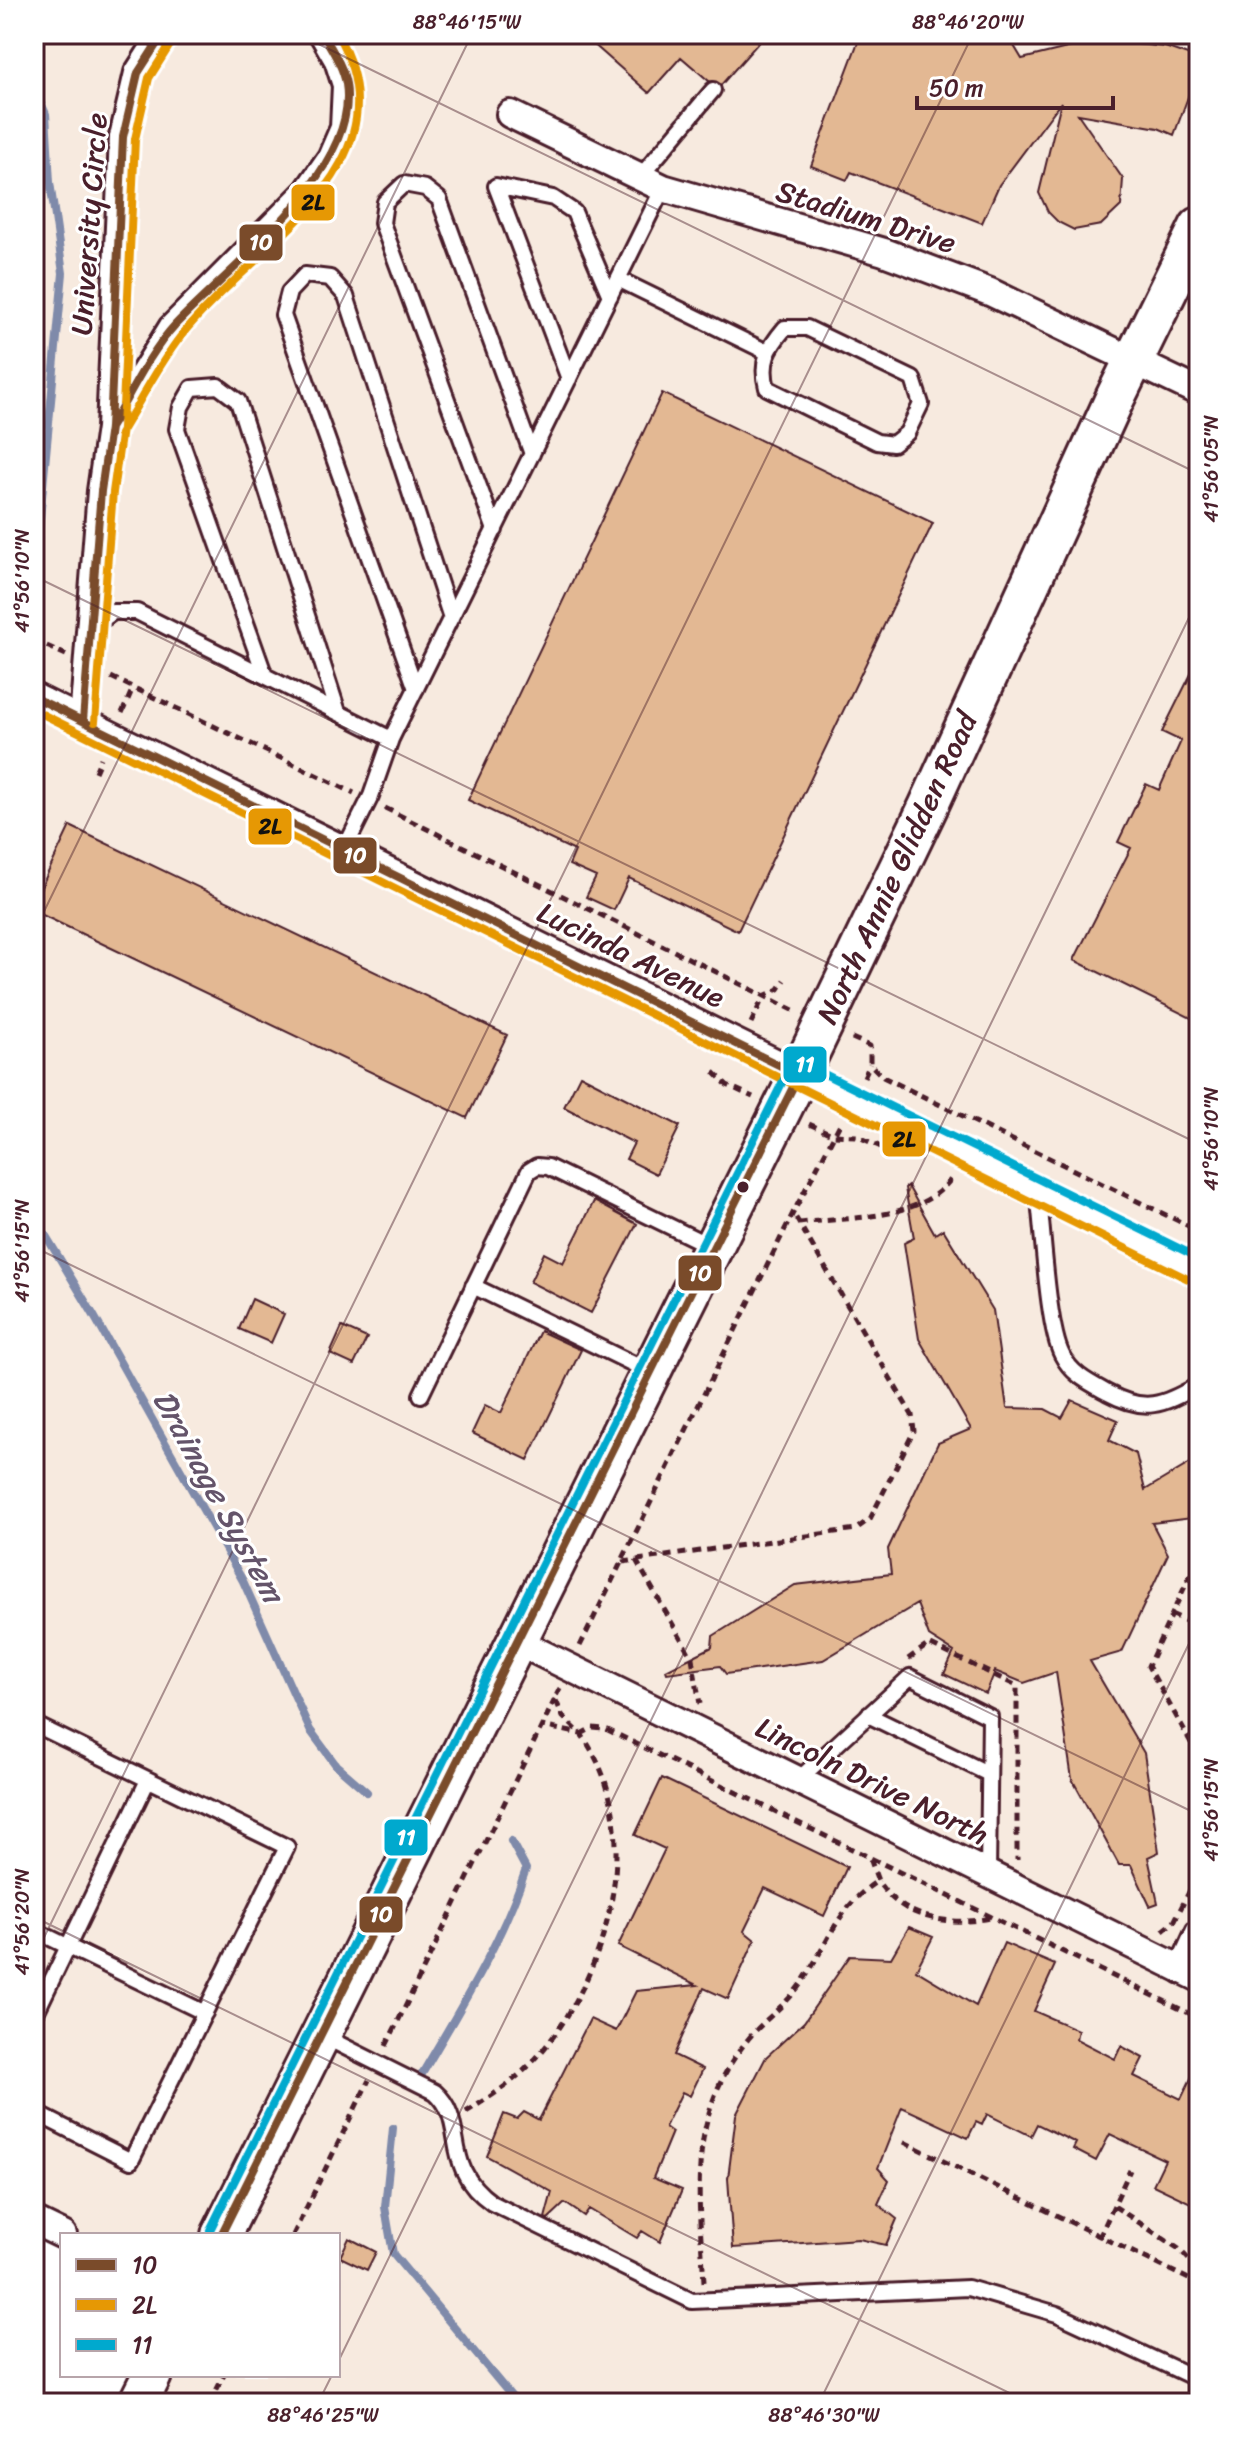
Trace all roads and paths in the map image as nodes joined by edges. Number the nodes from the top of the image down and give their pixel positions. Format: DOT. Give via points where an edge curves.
graph roads {
  1 [pos="163,34"];
  2 [pos="323,34"];
  3 [pos="713,90"];
  4 [pos="510,114"];
  5 [pos="651,183"];
  6 [pos="1199,227"];
  7 [pos="618,279"];
  8 [pos="610,296"];
  9 [pos="767,352"];
  10 [pos="1133,360"];
  11 [pos="569,379"];
  12 [pos="1199,392"];
  13 [pos="110,428"];
  14 [pos="532,454"];
  15 [pos="495,530"];
  16 [pos="451,618"];
  17 [pos="92,627"];
  18 [pos="34,640"];
  19 [pos="56,650"];
  20 [pos="265,676"];
  21 [pos="133,688"];
  22 [pos="416,689"];
  23 [pos="34,697"];
  24 [pos="338,712"];
  25 [pos="83,721"];
  26 [pos="391,739"];
  27 [pos="369,800"];
  28 [pos="344,850"];
  29 [pos="785,980"];
  30 [pos="870,1046"];
  31 [pos="714,1072"];
  32 [pos="799,1075"];
  33 [pos="727,1085"];
  34 [pos="857,1136"];
  35 [pos="951,1179"];
  36 [pos="1038,1191"];
  37 [pos="793,1213"];
  38 [pos="799,1223"];
  39 [pos="1199,1231"];
  40 [pos="713,1247"];
  41 [pos="1199,1271"];
  42 [pos="473,1286"];
  43 [pos="650,1372"];
  44 [pos="1199,1385"];
  45 [pos="421,1395"];
  46 [pos="636,1560"];
  47 [pos="622,1562"];
  48 [pos="1199,1563"];
  49 [pos="1171,1614"];
  50 [pos="1199,1627"];
  51 [pos="516,1641"];
  52 [pos="570,1668"];
  53 [pos="555,1698"];
  54 [pos="701,1712"];
  55 [pos="868,1715"];
  56 [pos="34,1724"];
  57 [pos="542,1726"];
  58 [pos="581,1734"];
  59 [pos="1199,1757"];
  60 [pos="989,1774"];
  61 [pos="148,1780"];
  62 [pos="798,1780"];
  63 [pos="869,1858"];
  64 [pos="988,1874"];
  65 [pos="879,1880"];
  66 [pos="991,1918"];
  67 [pos="34,1930"];
  68 [pos="1199,1933"];
  69 [pos="68,1947"];
  70 [pos="1190,1974"];
  71 [pos="205,2013"];
  72 [pos="34,2017"];
  73 [pos="1199,2018"];
  74 [pos="320,2035"];
  75 [pos="377,2063"];
  76 [pos="34,2112"];
  77 [pos="452,2121"];
  78 [pos="904,2142"];
  79 [pos="1130,2170"];
  80 [pos="1114,2206"];
  81 [pos="34,2221"];
  82 [pos="222,2233"];
  83 [pos="294,2233"];
  84 [pos="60,2234"];
  85 [pos="1099,2238"];
  86 [pos="1199,2270"];
  87 [pos="1199,2284"];
  88 [pos="706,2303"];
  89 [pos="151,2377"];
  90 [pos="223,2377"];
  91 [pos="1199,2380"];
  92 [pos="138,2403"];
  93 [pos="210,2403"];
  1 -- 13 [label="street, University Circle" via="138,73 123,137"];
  2 -- 13 [label="street, University Circle" via="346,85 344,128 331,158 308,191 172,328"];
  3 -- 5 [label="lane"];
  4 -- 5 [label="street, Stadium Drive"];
  5 -- 7 [label="lane"];
  5 -- 10 [label="street, Stadium Drive" via="884,252 990,292"];
  6 -- 10 [label="main road, North Annie Glidden Road"];
  7 -- 8 [label="lane"];
  7 -- 9 [label="lane"];
  8 -- 11 [label="lane"];
  8 -- 11 [label="lane" via="574,212 553,198 496,186"];
  9 -- 9 [label="lane" via="785,328 807,328 913,379 921,404 907,433 893,444 877,442 767,388 762,370"];
  10 -- 12 [label="street, Stadium Drive"];
  10 -- 32 [label="main road, North Annie Glidden Road"];
  11 -- 14 [label="lane"];
  13 -- 17 [label="street, University Circle"];
  14 -- 15 [label="lane"];
  14 -- 15 [label="lane" via="439,199 425,188 404,184 385,202 382,223"];
  15 -- 16 [label="lane"];
  16 -- 22 [label="lane"];
  16 -- 22 [label="lane" via="346,296 330,278 305,275 289,292 283,315"];
  17 -- 20 [label="lane" via="113,612 137,612"];
  17 -- 25 [label="street, University Circle"];
  18 -- 19 [label="path"];
  20 -- 24 [label="lane"];
  20 -- 24 [label="lane" via="177,429 192,388 218,386 238,401"];
  21 -- 27 [label="path"];
  22 -- 26 [label="lane"];
  23 -- 25 [label="street, Lucinda Avenue"];
  24 -- 26 [label="lane"];
  25 -- 28 [label="street, Lucinda Avenue"];
  26 -- 27 [label="lane"];
  27 -- 28 [label="lane"];
  27 -- 29 [label="path" via="764,996"];
  28 -- 32 [label="street, Lucinda Avenue"];
  30 -- 39 [label="path" via="870,1064 883,1077"];
  31 -- 33 [label="path"];
  32 -- 36 [label="street, Lucinda Avenue"];
  32 -- 40 [label="main road, North Annie Glidden Road"];
  34 -- 37 [label="path" via="841,1134 830,1140"];
  35 -- 38 [label="path" via="944,1189 907,1209"];
  36 -- 41 [label="street, Lucinda Avenue"];
  36 -- 44 [label="lane" via="1054,1322 1062,1354 1080,1378 1123,1401 1149,1407"];
  37 -- 38 [label="path"];
  37 -- 47 [label="path"];
  38 -- 46 [label="path" via="912,1415 914,1431 870,1519 856,1529"];
  40 -- 42 [label="lane" via="537,1166 529,1171"];
  40 -- 43 [label="main road, North Annie Glidden Road"];
  42 -- 43 [label="lane"];
  42 -- 45 [label="lane"];
  43 -- 51 [label="main road, North Annie Glidden Road"];
  46 -- 47 [label="path"];
  46 -- 54 [label="path" via="692,1658"];
  47 -- 52 [label="path"];
  48 -- 49 [label="path"];
  49 -- 50 [label="path"];
  49 -- 59 [label="path" via="1148,1666"];
  51 -- 52 [label="street, Lincoln Drive North"];
  51 -- 74 [label="main road, North Annie Glidden Road"];
  52 -- 53 [label="path"];
  52 -- 62 [label="street, Lincoln Drive North"];
  53 -- 57 [label="path"];
  53 -- 58 [label="path" via="563,1717"];
  55 -- 60 [label="lane"];
  55 -- 60 [label="lane" via="910,1677 990,1717"];
  55 -- 62 [label="lane"];
  56 -- 61 [label="lane"];
  57 -- 58 [label="path"];
  57 -- 75 [label="path"];
  58 -- 63 [label="path" via="606,1729"];
  58 -- 77 [label="path" via="599,1759 614,1825 615,1878 600,1948 573,2007 538,2056 511,2083"];
  60 -- 64 [label="lane"];
  61 -- 69 [label="lane"];
  61 -- 71 [label="lane" via="287,1847"];
  62 -- 64 [label="street, Lincoln Drive North"];
  63 -- 65 [label="path"];
  63 -- 66 [label="path"];
  64 -- 70 [label="street, Lincoln Drive North"];
  65 -- 66 [label="path" via="901,1903 933,1920 965,1924"];
  65 -- 88 [label="path" via="846,1906 796,1990 749,2037 709,2104 699,2147 698,2195"];
  66 -- 73 [label="path"];
  67 -- 69 [label="lane"];
  68 -- 70 [label="street"];
  69 -- 71 [label="lane"];
  69 -- 72 [label="lane"];
  71 -- 76 [label="lane" via="131,2161"];
  74 -- 75 [label="lane"];
  74 -- 82 [label="main road, North Annie Glidden Road"];
  75 -- 77 [label="lane" via="435,2092 446,2102"];
  75 -- 83 [label="path"];
  77 -- 88 [label="lane" via="454,2148 472,2190 692,2301"];
  78 -- 85 [label="path"];
  79 -- 80 [label="path"];
  80 -- 85 [label="path"];
  80 -- 86 [label="path" via="1179,2249"];
  81 -- 84 [label="street"];
  85 -- 87 [label="path"];
  88 -- 91 [label="lane" via="968,2288 1057,2314"];
  89 -- 92 [label="main road"];
  90 -- 93 [label="path"];
}
